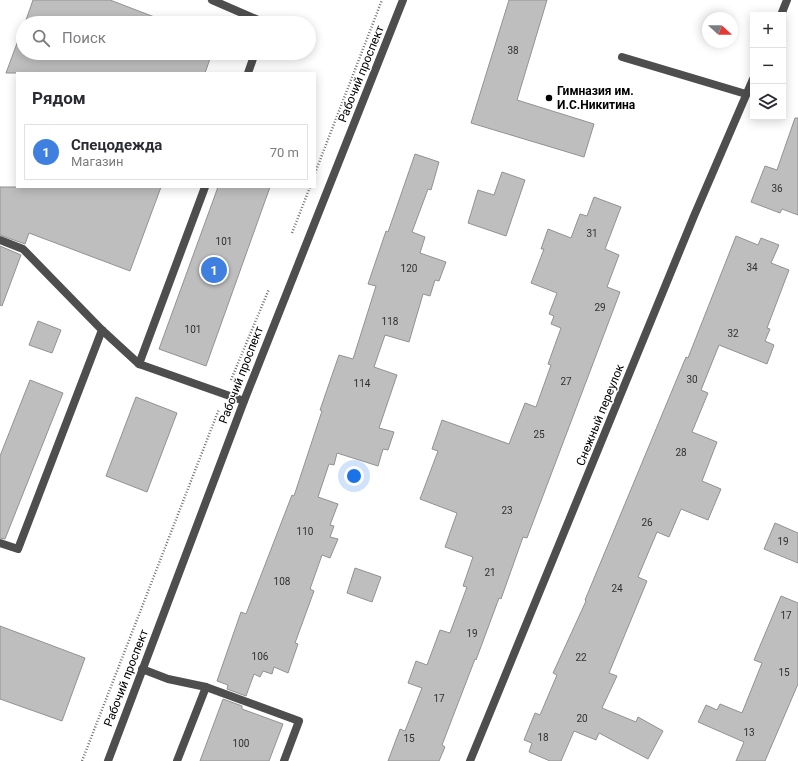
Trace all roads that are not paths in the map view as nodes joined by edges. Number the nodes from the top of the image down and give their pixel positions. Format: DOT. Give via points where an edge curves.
graph roads {
  1 [pos="212,0"];
  2 [pos="403,0"];
  3 [pos="787,0"];
  4 [pos="782,12"];
  5 [pos="249,16"];
  6 [pos="622,57"];
  7 [pos="253,60"];
  8 [pos="248,72"];
  9 [pos="751,84"];
  10 [pos="746,94"];
  11 [pos="205,188"];
  12 [pos="0,240"];
  13 [pos="102,330"];
  14 [pos="139,364"];
  15 [pos="244,401"];
  16 [pos="0,542"];
  17 [pos="142,669"];
  18 [pos="206,687"];
  19 [pos="108,761"];
  20 [pos="177,761"];
  21 [pos="284,761"];
  22 [pos="470,761"];
  1 -- 5 [label="street"];
  2 -- 15 [label="street, Рабочий проспект"];
  3 -- 4 [label="street"];
  6 -- 10 [label="street"];
  7 -- 8 [label="street"];
  9 -- 10 [label="street, Снежный переулок"];
  10 -- 22 [label="street, Снежный переулок"];
  11 -- 14 [label="street"];
  12 -- 13 [label="street" via="23,249"];
  13 -- 14 [label="street"];
  13 -- 16 [label="street" via="18,549"];
  14 -- 15 [label="street"];
  15 -- 17 [label="street, Рабочий проспект"];
  17 -- 18 [label="street" via="168,679"];
  17 -- 19 [label="street, Рабочий проспект"];
  18 -- 20 [label="street"];
  18 -- 21 [label="street" via="299,721"];
}
